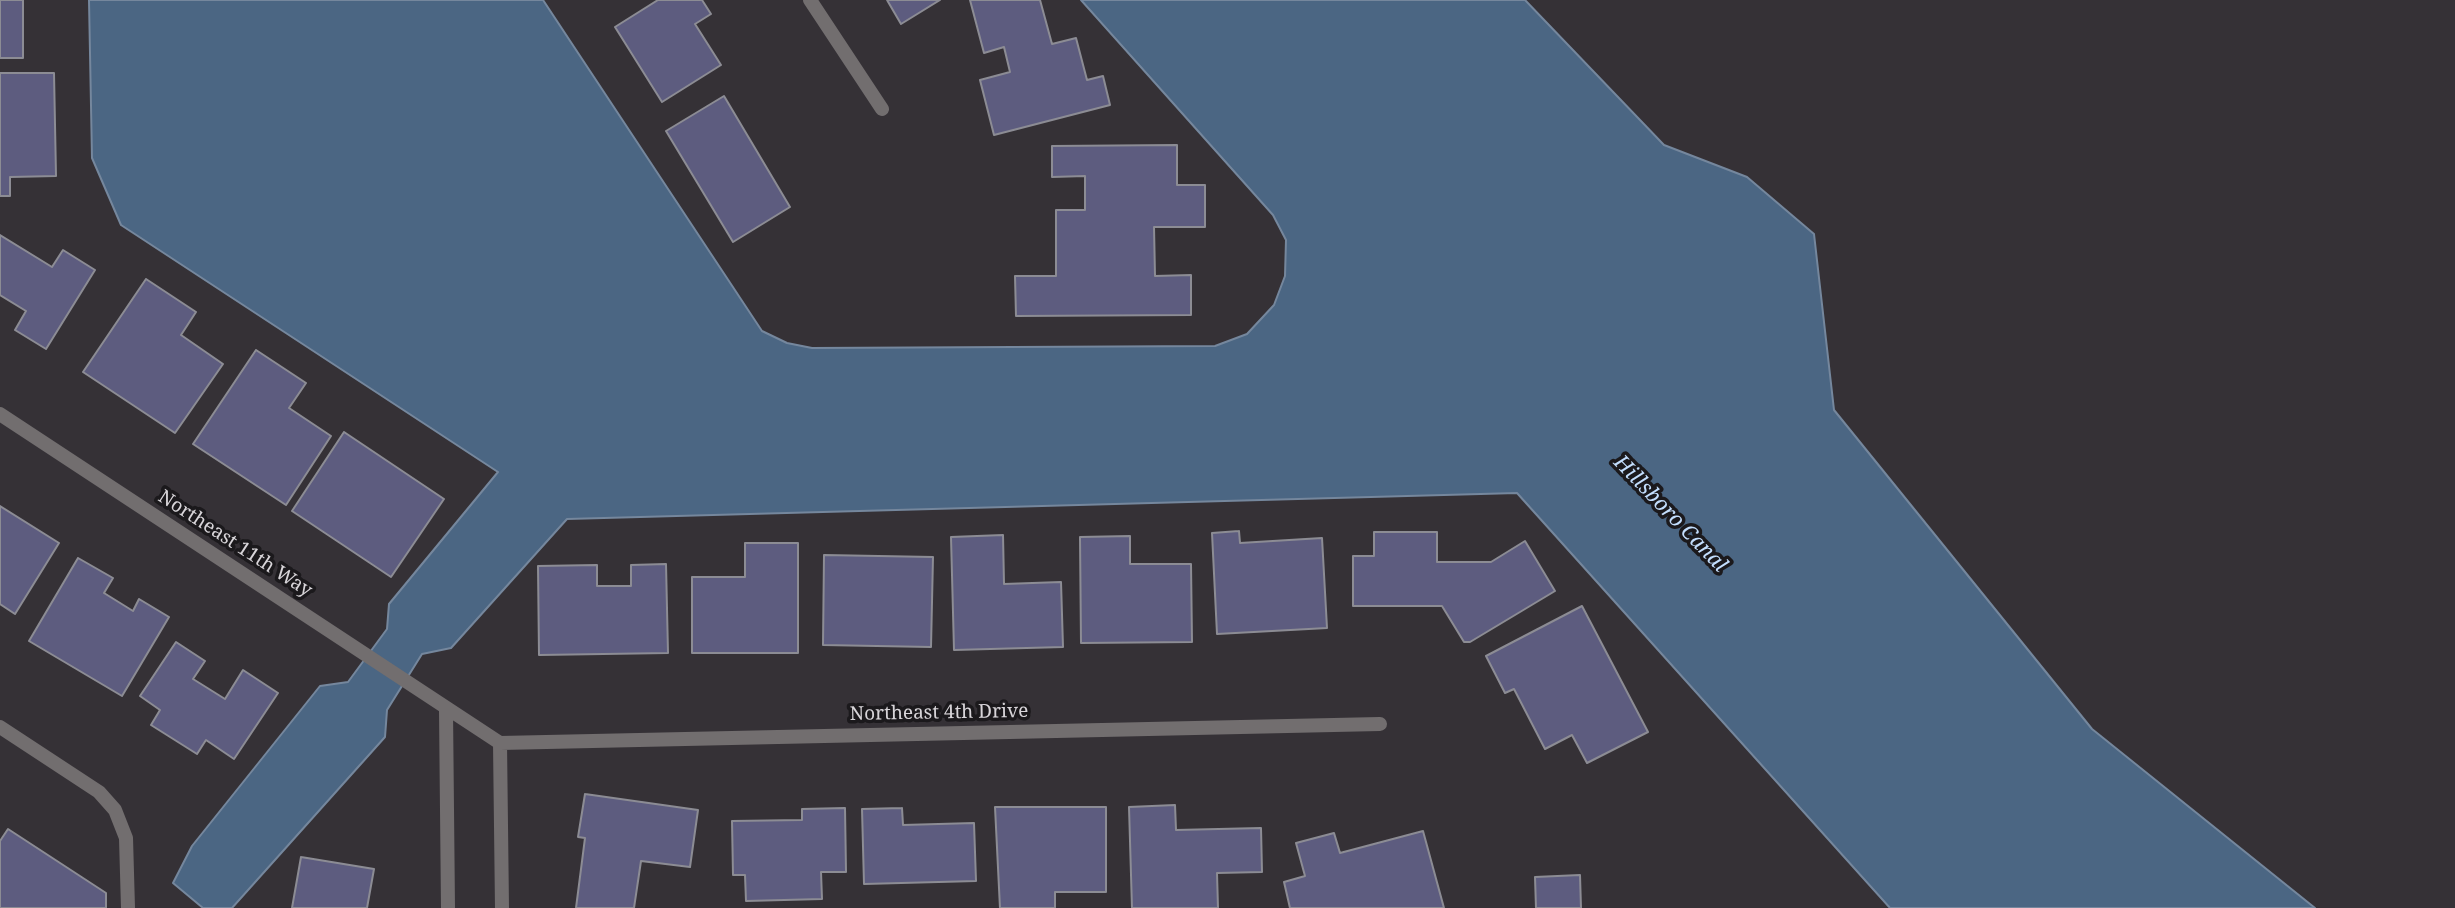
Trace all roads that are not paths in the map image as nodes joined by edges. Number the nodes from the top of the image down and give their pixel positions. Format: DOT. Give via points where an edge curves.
graph roads {
  1 [pos="810,0"];
  2 [pos="883,109"];
  3 [pos="0,414"];
  4 [pos="446,710"];
  5 [pos="1380,724"];
  6 [pos="0,727"];
  7 [pos="499,743"];
  8 [pos="128,908"];
  9 [pos="448,908"];
  10 [pos="502,908"];
  1 -- 2 [label="street"];
  3 -- 4 [label="street, Northeast 11th Way" via="356,646"];
  4 -- 7 [label="street, Northeast 11th Way"];
  4 -- 9 [label="street"];
  5 -- 7 [label="street, Northeast 4th Drive"];
  6 -- 8 [label="street" via="99,792 116,810 126,838"];
  7 -- 10 [label="street"];
}
